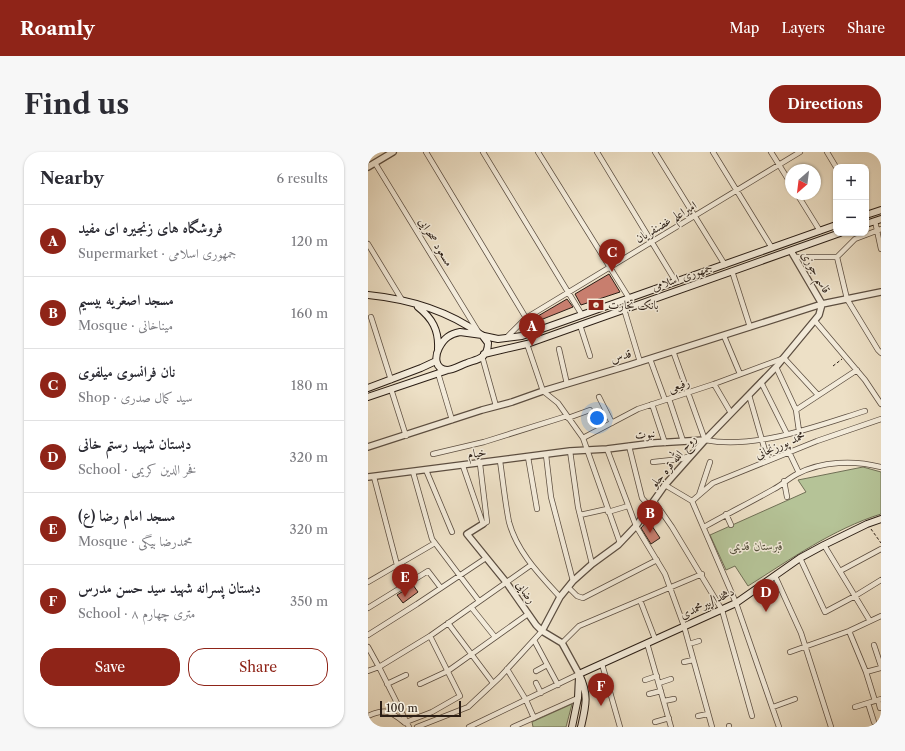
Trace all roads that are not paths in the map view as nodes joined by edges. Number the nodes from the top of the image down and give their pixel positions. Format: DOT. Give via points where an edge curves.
graph roads {
  1 [pos="393,152"];
  2 [pos="426,152"];
  3 [pos="483,152"];
  4 [pos="538,152"];
  5 [pos="598,152"];
  6 [pos="656,152"];
  7 [pos="713,152"];
  8 [pos="771,152"];
  9 [pos="800,152"];
  10 [pos="827,152"];
  11 [pos="375,163"];
  12 [pos="834,164"];
  13 [pos="779,165"];
  14 [pos="368,167"];
  15 [pos="785,174"];
  16 [pos="737,190"];
  17 [pos="801,200"];
  18 [pos="881,210"];
  19 [pos="869,214"];
  20 [pos="695,216"];
  21 [pos="878,220"];
  22 [pos="833,227"];
  23 [pos="879,230"];
  24 [pos="820,231"];
  25 [pos="833,235"];
  26 [pos="652,242"];
  27 [pos="368,244"];
  28 [pos="772,248"];
  29 [pos="881,249"];
  30 [pos="791,250"];
  31 [pos="837,256"];
  32 [pos="795,257"];
  33 [pos="725,265"];
  34 [pos="610,267"];
  35 [pos="732,271"];
  36 [pos="676,282"];
  37 [pos="568,292"];
  38 [pos="881,292"];
  39 [pos="368,295"];
  40 [pos="630,298"];
  41 [pos="846,299"];
  42 [pos="402,300"];
  43 [pos="414,304"];
  44 [pos="822,304"];
  45 [pos="624,309"];
  46 [pos="582,315"];
  47 [pos="371,317"];
  48 [pos="526,318"];
  49 [pos="815,321"];
  50 [pos="580,325"];
  51 [pos="750,327"];
  52 [pos="482,335"];
  53 [pos="724,336"];
  54 [pos="505,339"];
  55 [pos="527,344"];
  56 [pos="559,349"];
  57 [pos="438,350"];
  58 [pos="673,351"];
  59 [pos="881,353"];
  60 [pos="483,355"];
  61 [pos="590,356"];
  62 [pos="784,358"];
  63 [pos="650,359"];
  64 [pos="436,361"];
  65 [pos="640,362"];
  66 [pos="776,367"];
  67 [pos="449,369"];
  68 [pos="857,370"];
  69 [pos="438,373"];
  70 [pos="740,374"];
  71 [pos="391,380"];
  72 [pos="761,382"];
  73 [pos="567,384"];
  74 [pos="714,384"];
  75 [pos="368,388"];
  76 [pos="391,389"];
  77 [pos="543,390"];
  78 [pos="687,393"];
  79 [pos="749,395"];
  80 [pos="818,395"];
  81 [pos="368,397"];
  82 [pos="599,397"];
  83 [pos="668,399"];
  84 [pos="652,404"];
  85 [pos="881,404"];
  86 [pos="496,406"];
  87 [pos="590,410"];
  88 [pos="796,410"];
  89 [pos="864,411"];
  90 [pos="731,413"];
  91 [pos="568,417"];
  92 [pos="881,419"];
  93 [pos="452,420"];
  94 [pos="612,423"];
  95 [pos="799,431"];
  96 [pos="787,434"];
  97 [pos="406,436"];
  98 [pos="583,438"];
  99 [pos="762,439"];
  100 [pos="705,440"];
  101 [pos="684,441"];
  102 [pos="665,443"];
  103 [pos="629,446"];
  104 [pos="368,447"];
  105 [pos="607,449"];
  106 [pos="588,450"];
  107 [pos="570,451"];
  108 [pos="789,452"];
  109 [pos="433,454"];
  110 [pos="546,455"];
  111 [pos="691,455"];
  112 [pos="528,457"];
  113 [pos="500,461"];
  114 [pos="768,461"];
  115 [pos="653,462"];
  116 [pos="710,462"];
  117 [pos="480,464"];
  118 [pos="463,466"];
  119 [pos="881,466"];
  120 [pos="426,470"];
  121 [pos="413,472"];
  122 [pos="799,473"];
  123 [pos="371,477"];
  124 [pos="784,481"];
  125 [pos="665,485"];
  126 [pos="699,495"];
  127 [pos="787,497"];
  128 [pos="692,500"];
  129 [pos="654,501"];
  130 [pos="628,506"];
  131 [pos="650,507"];
  132 [pos="537,509"];
  133 [pos="608,511"];
  134 [pos="726,514"];
  135 [pos="580,515"];
  136 [pos="881,519"];
  137 [pos="483,524"];
  138 [pos="731,525"];
  139 [pos="636,526"];
  140 [pos="704,527"];
  141 [pos="452,532"];
  142 [pos="435,543"];
  143 [pos="620,543"];
  144 [pos="824,545"];
  145 [pos="881,549"];
  146 [pos="486,558"];
  147 [pos="800,558"];
  148 [pos="657,560"];
  149 [pos="532,564"];
  150 [pos="592,564"];
  151 [pos="397,565"];
  152 [pos="840,571"];
  153 [pos="702,574"];
  154 [pos="460,576"];
  155 [pos="775,576"];
  156 [pos="881,580"];
  157 [pos="573,581"];
  158 [pos="368,582"];
  159 [pos="506,582"];
  160 [pos="568,587"];
  161 [pos="441,588"];
  162 [pos="670,588"];
  163 [pos="855,596"];
  164 [pos="560,597"];
  165 [pos="640,600"];
  166 [pos="479,601"];
  167 [pos="736,603"];
  168 [pos="471,607"];
  169 [pos="368,608"];
  170 [pos="722,610"];
  171 [pos="528,614"];
  172 [pos="881,616"];
  173 [pos="870,621"];
  174 [pos="448,623"];
  175 [pos="684,626"];
  176 [pos="849,630"];
  177 [pos="542,631"];
  178 [pos="368,635"];
  179 [pos="430,636"];
  180 [pos="495,637"];
  181 [pos="654,639"];
  182 [pos="534,640"];
  183 [pos="699,641"];
  184 [pos="562,643"];
  185 [pos="647,643"];
  186 [pos="689,644"];
  187 [pos="874,645"];
  188 [pos="368,647"];
  189 [pos="805,647"];
  190 [pos="790,652"];
  191 [pos="472,654"];
  192 [pos="693,660"];
  193 [pos="684,662"];
  194 [pos="602,664"];
  195 [pos="547,665"];
  196 [pos="379,667"];
  197 [pos="881,667"];
  198 [pos="508,669"];
  199 [pos="536,670"];
  200 [pos="368,671"];
  201 [pos="448,671"];
  202 [pos="866,672"];
  203 [pos="579,674"];
  204 [pos="406,675"];
  205 [pos="657,676"];
  206 [pos="671,679"];
  207 [pos="645,680"];
  208 [pos="493,683"];
  209 [pos="536,683"];
  210 [pos="659,683"];
  211 [pos="387,684"];
  212 [pos="420,684"];
  213 [pos="558,685"];
  214 [pos="661,691"];
  215 [pos="541,693"];
  216 [pos="649,694"];
  217 [pos="578,698"];
  218 [pos="674,699"];
  219 [pos="795,699"];
  220 [pos="526,700"];
  221 [pos="878,700"];
  222 [pos="664,701"];
  223 [pos="868,703"];
  224 [pos="772,707"];
  225 [pos="855,707"];
  226 [pos="880,708"];
  227 [pos="708,714"];
  228 [pos="368,716"];
  229 [pos="698,716"];
  230 [pos="752,716"];
  231 [pos="534,718"];
  232 [pos="669,718"];
  233 [pos="525,722"];
  234 [pos="655,722"];
  235 [pos="874,722"];
  236 [pos="407,724"];
  237 [pos="417,727"];
  238 [pos="468,727"];
  239 [pos="513,727"];
  240 [pos="527,727"];
  241 [pos="572,727"];
  242 [pos="581,727"];
  243 [pos="620,727"];
  244 [pos="671,727"];
  245 [pos="712,727"];
  246 [pos="779,727"];
  247 [pos="830,727"];
  1 -- 11 [label="street"];
  2 -- 48 [label="street"];
  3 -- 37 [label="street"];
  4 -- 34 [label="street"];
  5 -- 26 [label="street"];
  6 -- 20 [label="street"];
  7 -- 16 [label="street"];
  8 -- 13 [label="street"];
  9 -- 13 [label="street, امیراعلم غضنفریان"];
  10 -- 12 [label="street"];
  11 -- 14 [label="street"];
  11 -- 52 [label="street, مسعود صحرایی"];
  13 -- 15 [label="street"];
  13 -- 16 [label="street, امیراعلم غضنفریان"];
  16 -- 20 [label="street, امیراعلم غضنفریان"];
  16 -- 28 [label="street"];
  17 -- 24 [label="street"];
  18 -- 19 [label="main road"];
  20 -- 26 [label="street, امیراعلم غضنفریان"];
  20 -- 33 [label="street"];
  21 -- 23 [label="street"];
  22 -- 24 [label="main road, جمهوری اسلامی"];
  23 -- 29 [label="street"];
  23 -- 31 [label="street" via="854,239"];
  24 -- 28 [label="main road, جمهوری اسلامی"];
  25 -- 30 [label="main road, جمهوری اسلامی"];
  26 -- 34 [label="street, امیراعلم غضنفریان"];
  26 -- 36 [label="street"];
  27 -- 42 [label="street"];
  28 -- 33 [label="main road, جمهوری اسلامی"];
  30 -- 32 [label="street, قاسم جوزی"];
  30 -- 35 [label="main road, جمهوری اسلامی"];
  31 -- 32 [label="street"];
  31 -- 41 [label="street"];
  32 -- 44 [label="street, قاسم جوزی"];
  33 -- 36 [label="main road, جمهوری اسلامی"];
  34 -- 37 [label="street, امیراعلم غضنفریان"];
  34 -- 40 [label="street"];
  35 -- 45 [label="main road, جمهوری اسلامی"];
  35 -- 51 [label="street"];
  36 -- 40 [label="main road, جمهوری اسلامی"];
  37 -- 46 [label="street"];
  37 -- 48 [label="street, امیراعلم غضنفریان"];
  38 -- 41 [label="street, قدس"];
  39 -- 42 [label="main road"];
  40 -- 46 [label="main road, جمهوری اسلامی"];
  41 -- 44 [label="street, قدس"];
  41 -- 59 [label="street"];
  42 -- 43 [label="main road"];
  43 -- 52 [label="main road" via="452,316"];
  43 -- 57 [label="main road" via="427,314 434,324"];
  44 -- 49 [label="street, روح الله قره جلو"];
  44 -- 51 [label="street, قدس"];
  45 -- 50 [label="main road, جمهوری اسلامی"];
  45 -- 65 [label="street"];
  46 -- 54 [label="main road, جمهوری اسلامی" via="522,336"];
  47 -- 71 [label="street"];
  48 -- 54 [label="street, امیراعلم غضنفریان"];
  49 -- 62 [label="street, روح الله قره جلو"];
  49 -- 68 [label="street"];
  50 -- 55 [label="main road, جمهوری اسلامی"];
  50 -- 61 [label="street"];
  51 -- 53 [label="street, قدس"];
  52 -- 54 [label="main road, جمهوری اسلامی"];
  52 -- 57 [label="main road, جمهوری اسلامی" via="455,333 447,337"];
  52 -- 60 [label="main road" via="488,344"];
  53 -- 58 [label="street, قدس"];
  53 -- 70 [label="street"];
  55 -- 60 [label="main road, جمهوری اسلامی"];
  55 -- 77 [label="street"];
  56 -- 73 [label="street"];
  57 -- 64 [label="main road"];
  58 -- 63 [label="street, قدس"];
  58 -- 78 [label="street"];
  60 -- 67 [label="main road, جمهوری اسلامی"];
  60 -- 86 [label="street"];
  62 -- 66 [label="street, روح الله قره جلو"];
  62 -- 70 [label="street, رفیعی"];
  62 -- 80 [label="street"];
  63 -- 65 [label="street, قدس"];
  63 -- 83 [label="street"];
  64 -- 67 [label="main road" via="442,369"];
  64 -- 71 [label="main road"];
  65 -- 73 [label="street, قدس"];
  66 -- 72 [label="street, روح الله قره جلو"];
  66 -- 88 [label="street"];
  67 -- 69 [label="main road"];
  68 -- 80 [label="street"];
  68 -- 85 [label="street"];
  69 -- 76 [label="main road"];
  69 -- 93 [label="street"];
  70 -- 74 [label="street, رفیعی"];
  71 -- 75 [label="main road"];
  72 -- 79 [label="street, روح الله قره جلو"];
  72 -- 96 [label="street"];
  73 -- 77 [label="street, قدس"];
  74 -- 78 [label="street, رفیعی"];
  74 -- 90 [label="street"];
  76 -- 81 [label="main road"];
  76 -- 97 [label="street"];
  77 -- 86 [label="street, قدس"];
  77 -- 91 [label="street" via="558,403"];
  78 -- 83 [label="street, رفیعی"];
  78 -- 100 [label="street"];
  79 -- 90 [label="street, روح الله قره جلو"];
  79 -- 99 [label="street"];
  80 -- 88 [label="street"];
  82 -- 94 [label="street"];
  83 -- 84 [label="street, رفیعی"];
  83 -- 101 [label="street"];
  84 -- 94 [label="street, رفیعی"];
  84 -- 102 [label="street"];
  86 -- 93 [label="street, قدس"];
  87 -- 91 [label="street"];
  88 -- 95 [label="street"];
  89 -- 95 [label="street"];
  90 -- 100 [label="street, روح الله قره جلو"];
  91 -- 98 [label="street"];
  91 -- 109 [label="street"];
  92 -- 108 [label="street, محمد پورزنجانی"];
  93 -- 97 [label="street, قدس"];
  94 -- 98 [label="street, رفیعی"];
  95 -- 96 [label="street"];
  96 -- 99 [label="street"];
  97 -- 104 [label="street, قدس"];
  98 -- 106 [label="street"];
  99 -- 100 [label="street" via="734,442"];
  99 -- 114 [label="street"];
  100 -- 101 [label="street, نبوت"];
  100 -- 111 [label="street, روح الله قره جلو"];
  101 -- 102 [label="street, نبوت"];
  102 -- 103 [label="street, نبوت"];
  103 -- 105 [label="street, نبوت"];
  103 -- 131 [label="street" via="642,498"];
  105 -- 106 [label="street, نبوت"];
  105 -- 130 [label="street"];
  106 -- 107 [label="street, خیام"];
  106 -- 133 [label="street"];
  107 -- 110 [label="street, خیام"];
  107 -- 135 [label="street"];
  108 -- 114 [label="street, محمد پورزنجانی"];
  108 -- 122 [label="street"];
  110 -- 112 [label="street, خیام"];
  110 -- 157 [label="street" via="551,497"];
  111 -- 115 [label="street" via="681,460"];
  111 -- 125 [label="street, روح الله قره جلو"];
  112 -- 113 [label="street, خیام"];
  112 -- 132 [label="street"];
  113 -- 117 [label="street, خیام"];
  113 -- 149 [label="street" via="510,523 519,545"];
  114 -- 126 [label="street, محمد پورزنجانی" via="713,483"];
  116 -- 126 [label="street"];
  117 -- 118 [label="street, خیام"];
  117 -- 137 [label="street" via="487,522"];
  118 -- 120 [label="street, خیام"];
  118 -- 137 [label="street"];
  119 -- 122 [label="street" via="868,463 835,463"];
  120 -- 121 [label="street, خیام"];
  120 -- 141 [label="street"];
  121 -- 123 [label="street, خیام"];
  121 -- 142 [label="street"];
  122 -- 124 [label="street"];
  123 -- 151 [label="street"];
  124 -- 127 [label="street"];
  124 -- 134 [label="street" via="776,488"];
  125 -- 128 [label="street"];
  125 -- 129 [label="street, روح الله قره جلو"];
  126 -- 128 [label="street, محمد پورزنجانی"];
  128 -- 140 [label="street"];
  129 -- 131 [label="street, روح الله قره جلو"];
  129 -- 153 [label="street"];
  130 -- 133 [label="street"];
  130 -- 139 [label="street"];
  131 -- 139 [label="street, روح الله قره جلو"];
  133 -- 135 [label="street"];
  133 -- 143 [label="street"];
  134 -- 138 [label="street"];
  134 -- 140 [label="street"];
  135 -- 150 [label="street"];
  136 -- 144 [label="main road, دهخدا/پیرمحمدی"];
  137 -- 146 [label="street, رضایی" via="467,534"];
  139 -- 143 [label="street, روح الله قره جلو"];
  139 -- 148 [label="street"];
  140 -- 167 [label="street"];
  142 -- 151 [label="street"];
  142 -- 154 [label="street"];
  143 -- 150 [label="street, روح الله قره جلو"];
  144 -- 147 [label="main road, دهخدا/پیرمحمدی"];
  144 -- 152 [label="street"];
  145 -- 152 [label="street"];
  146 -- 154 [label="street"];
  146 -- 159 [label="street, رضایی"];
  147 -- 155 [label="main road, دهخدا/پیرمحمدی"];
  147 -- 163 [label="street" via="825,612"];
  148 -- 160 [label="street" via="583,598"];
  148 -- 162 [label="street"];
  149 -- 159 [label="street"];
  149 -- 164 [label="street"];
  150 -- 157 [label="street, روح الله قره جلو"];
  151 -- 158 [label="street"];
  152 -- 163 [label="street"];
  153 -- 162 [label="street"];
  153 -- 170 [label="street"];
  154 -- 161 [label="street"];
  154 -- 166 [label="street"];
  155 -- 167 [label="main road, دهخدا/پیرمحمدی"];
  155 -- 189 [label="street"];
  156 -- 163 [label="street"];
  157 -- 160 [label="street, روح الله قره جلو"];
  159 -- 166 [label="street"];
  159 -- 171 [label="street, رضایی"];
  160 -- 164 [label="street, روح الله قره جلو"];
  161 -- 169 [label="street" via="428,571"];
  161 -- 178 [label="street"];
  162 -- 165 [label="street"];
  162 -- 175 [label="street"];
  163 -- 173 [label="street"];
  164 -- 177 [label="street, روح الله قره جلو"];
  165 -- 181 [label="street"];
  165 -- 184 [label="street" via="579,626"];
  166 -- 168 [label="street"];
  167 -- 170 [label="main road, دهخدا/پیرمحمدی"];
  167 -- 224 [label="street"];
  168 -- 174 [label="street"];
  168 -- 180 [label="street"];
  170 -- 175 [label="main road, دهخدا/پیرمحمدی"];
  170 -- 230 [label="street"];
  171 -- 177 [label="street, رضایی"];
  171 -- 180 [label="street"];
  172 -- 173 [label="street"];
  173 -- 176 [label="street"];
  174 -- 179 [label="street"];
  174 -- 191 [label="street"];
  175 -- 181 [label="main road, دهخدا/پیرمحمدی"];
  175 -- 186 [label="street"];
  176 -- 189 [label="street"];
  176 -- 202 [label="street"];
  177 -- 182 [label="street"];
  177 -- 184 [label="street, رضایی"];
  179 -- 196 [label="street"];
  179 -- 201 [label="street"];
  180 -- 191 [label="street"];
  181 -- 185 [label="main road, دهخدا/پیرمحمدی"];
  182 -- 195 [label="street"];
  182 -- 198 [label="street"];
  183 -- 186 [label="street"];
  184 -- 203 [label="street"];
  185 -- 194 [label="main road, دهخدا/پیرمحمدی"];
  185 -- 205 [label="street"];
  186 -- 192 [label="street"];
  187 -- 197 [label="street"];
  188 -- 196 [label="street"];
  189 -- 190 [label="street"];
  189 -- 247 [label="street"];
  191 -- 201 [label="street"];
  191 -- 208 [label="street"];
  192 -- 193 [label="street"];
  192 -- 227 [label="street"];
  194 -- 203 [label="main road, دهخدا/پیرمحمدی"];
  194 -- 243 [label="street"];
  195 -- 199 [label="street"];
  195 -- 213 [label="street"];
  196 -- 200 [label="street"];
  196 -- 211 [label="street"];
  197 -- 202 [label="street"];
  198 -- 208 [label="street"];
  198 -- 220 [label="street"];
  201 -- 212 [label="street"];
  201 -- 236 [label="street" via="460,696"];
  202 -- 221 [label="street"];
  203 -- 213 [label="street"];
  203 -- 217 [label="main road"];
  203 -- 242 [label="main road" via="585,685 587,698"];
  204 -- 211 [label="street"];
  205 -- 207 [label="street"];
  205 -- 210 [label="street"];
  206 -- 210 [label="street"];
  208 -- 237 [label="street" via="468,707"];
  209 -- 215 [label="street"];
  210 -- 214 [label="street"];
  211 -- 236 [label="street"];
  213 -- 215 [label="street"];
  214 -- 216 [label="street"];
  214 -- 222 [label="street"];
  215 -- 220 [label="street"];
  217 -- 231 [label="street"];
  217 -- 241 [label="main road"];
  218 -- 222 [label="street"];
  219 -- 224 [label="street"];
  220 -- 231 [label="street"];
  220 -- 238 [label="street"];
  221 -- 223 [label="street"];
  221 -- 226 [label="street"];
  222 -- 232 [label="street"];
  223 -- 225 [label="street"];
  223 -- 235 [label="street"];
  224 -- 246 [label="street"];
  227 -- 229 [label="street"];
  227 -- 245 [label="street"];
  228 -- 236 [label="street" via="380,711 393,713"];
  231 -- 233 [label="street"];
  232 -- 234 [label="street"];
  232 -- 244 [label="street"];
  233 -- 239 [label="street"];
  233 -- 240 [label="street"];
}
